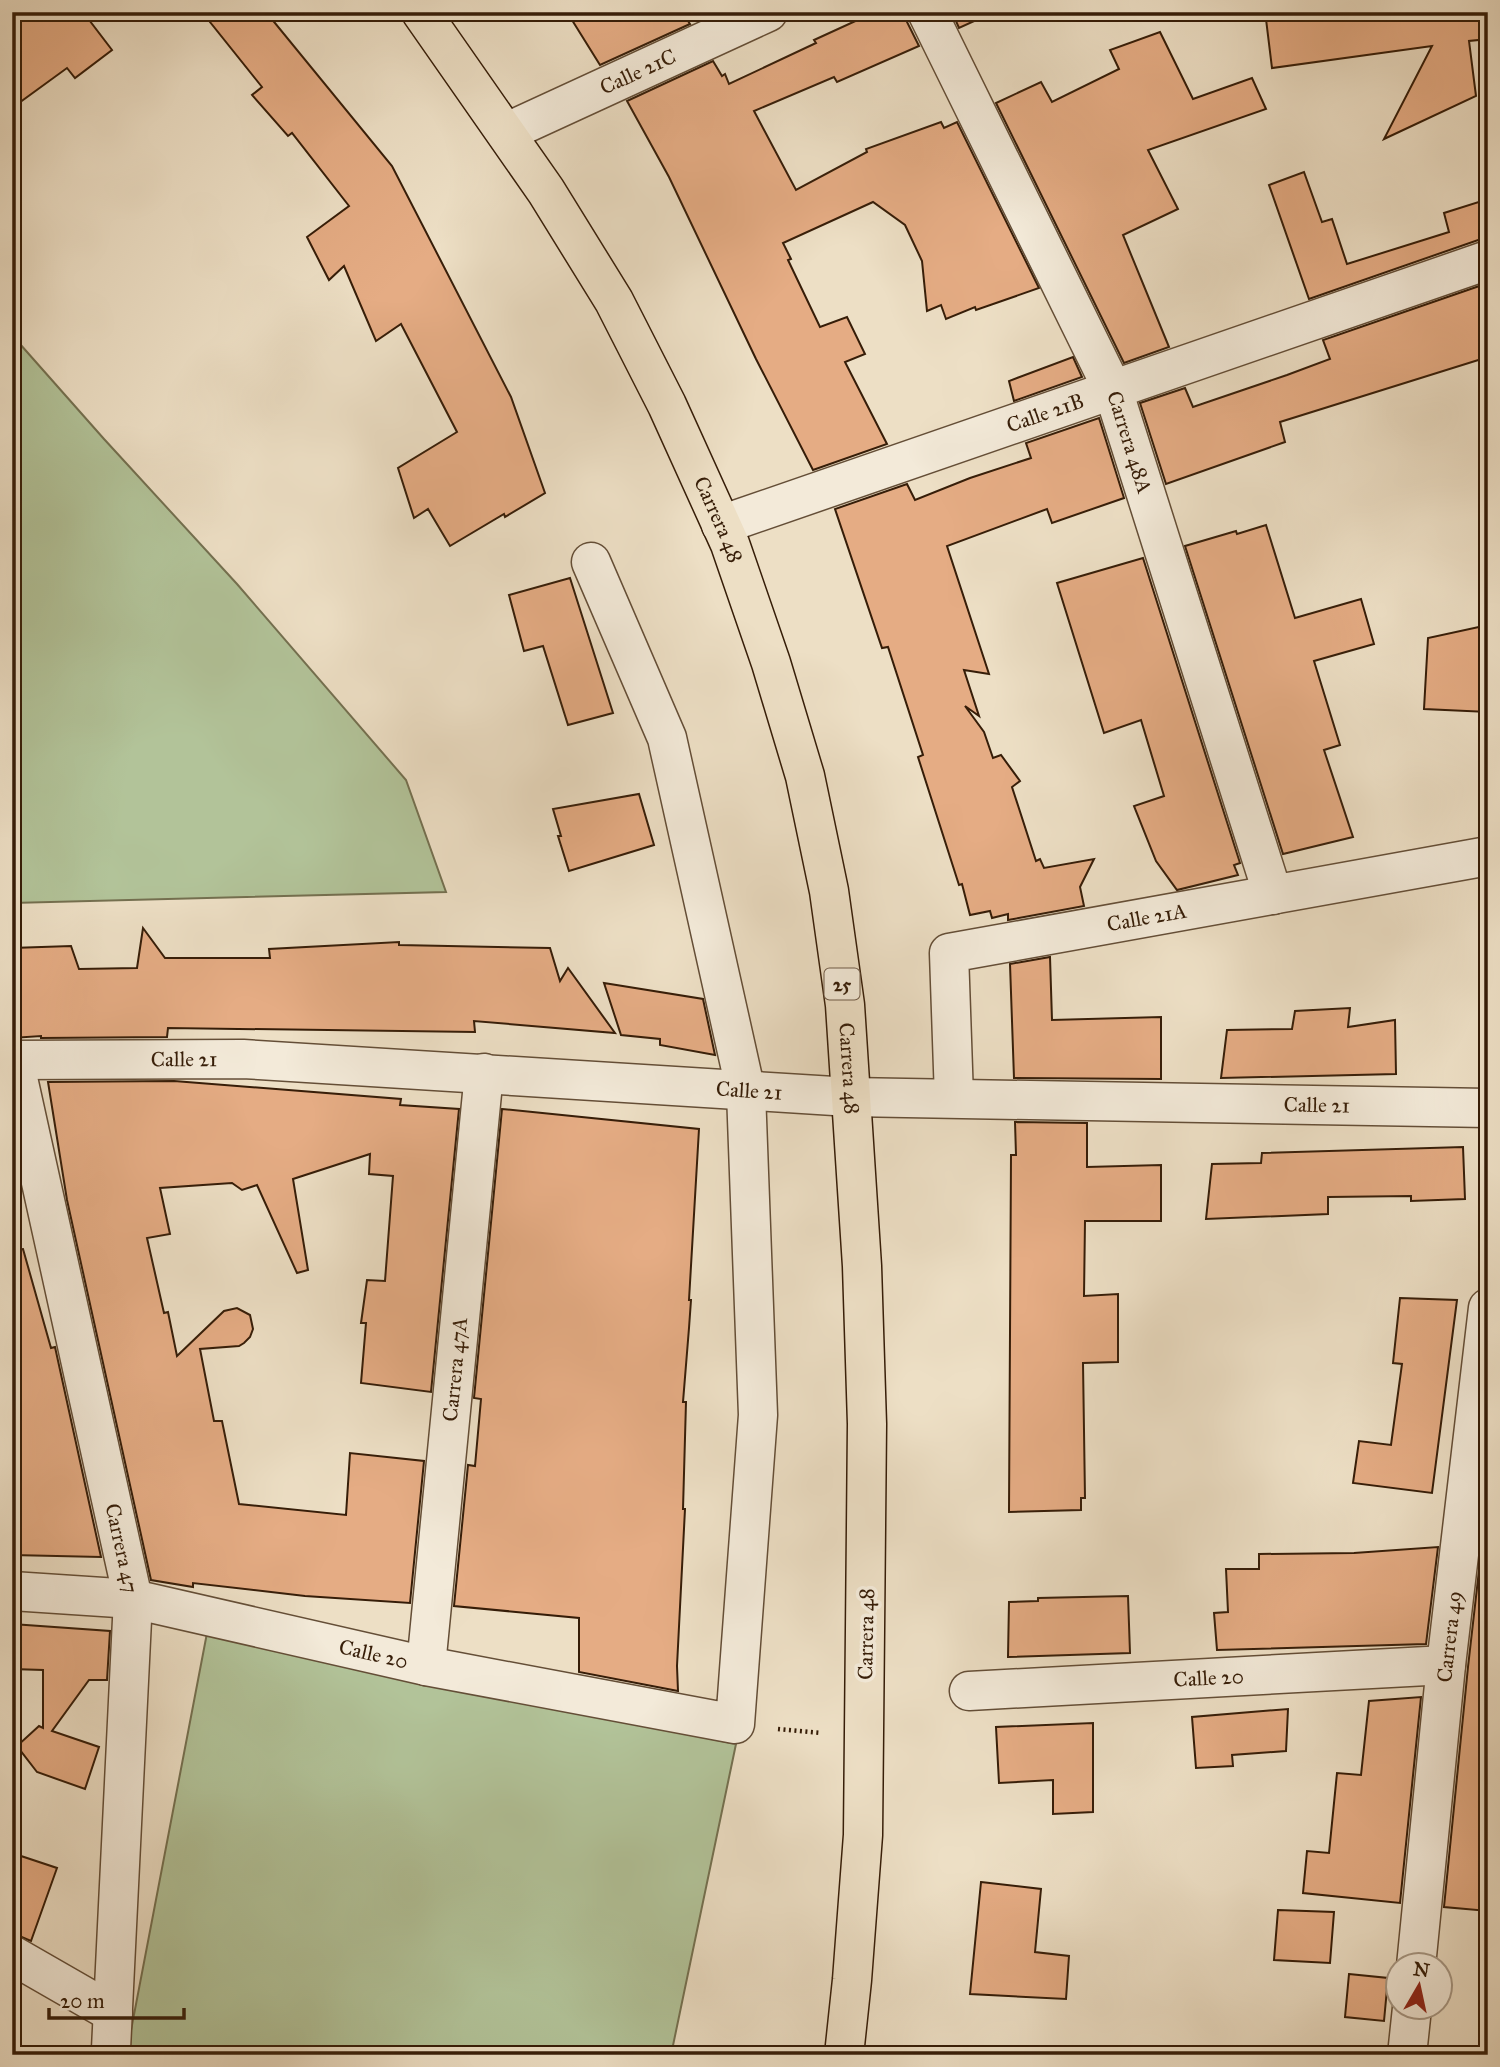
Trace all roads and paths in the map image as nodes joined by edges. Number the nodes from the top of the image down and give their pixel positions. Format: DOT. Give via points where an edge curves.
graph roads {
  1 [pos="421,12"];
  2 [pos="768,12"];
  3 [pos="927,12"];
  4 [pos="507,132"];
  5 [pos="1488,260"];
  6 [pos="1113,390"];
  7 [pos="721,525"];
  8 [pos="591,562"];
  9 [pos="1488,856"];
  10 [pos="1273,895"];
  11 [pos="13,1060"];
  12 [pos="484,1073"];
  13 [pos="746,1092"];
  14 [pos="850,1097"];
  15 [pos="954,1098"];
  16 [pos="1488,1108"];
  17 [pos="1488,1308"];
  18 [pos="12,1591"];
  19 [pos="134,1598"];
  20 [pos="1446,1665"];
  21 [pos="426,1666"];
  22 [pos="969,1691"];
  23 [pos="735,1724"];
  24 [pos="865,1738"];
  25 [pos="1417,1952"];
  26 [pos="12,1955"];
  27 [pos="1410,2022"];
  28 [pos="844,2055"];
  29 [pos="1407,2055"];
  1 -- 4 [label="highway, Carrera 48 / 25"];
  2 -- 4 [label="street, Calle 21C"];
  3 -- 6 [label="street, Carrera 48A"];
  4 -- 7 [label="highway, Carrera 48 / 25" via="614,301"];
  5 -- 6 [label="street, Calle 21B"];
  6 -- 7 [label="street, Calle 21B"];
  6 -- 10 [label="street, Carrera 48A"];
  7 -- 14 [label="highway, Carrera 48 / 25" via="771,663 805,776 829,891 845,1005"];
  8 -- 13 [label="street" via="667,738"];
  9 -- 10 [label="street, Calle 21A"];
  10 -- 15 [label="street, Calle 21A" via="949,953"];
  11 -- 12 [label="street, Calle 21" via="243,1059"];
  11 -- 19 [label="street, Carrera 47"];
  12 -- 13 [label="street, Calle 21"];
  12 -- 21 [label="street, Carrera 47A"];
  13 -- 14 [label="street, Calle 21"];
  13 -- 23 [label="street" via="758,1415"];
  14 -- 15 [label="street, Calle 21"];
  14 -- 24 [label="highway, Carrera 48 / 25" via="867,1424"];
  15 -- 16 [label="street, Calle 21"];
  17 -- 20 [label="street, Carrera 49"];
  18 -- 19 [label="street, Calle 20"];
  19 -- 21 [label="street, Calle 20"];
  19 -- 26 [label="street, Carrera 47" via="112,2031"];
  20 -- 22 [label="street, Calle 20"];
  20 -- 25 [label="street, Carrera 49"];
  21 -- 23 [label="street, Calle 20"];
  23 -- 24 [label="path"];
  24 -- 28 [label="highway, Carrera 48 / 25" via="863,1835"];
  27 -- 29 [label="street"];
}
